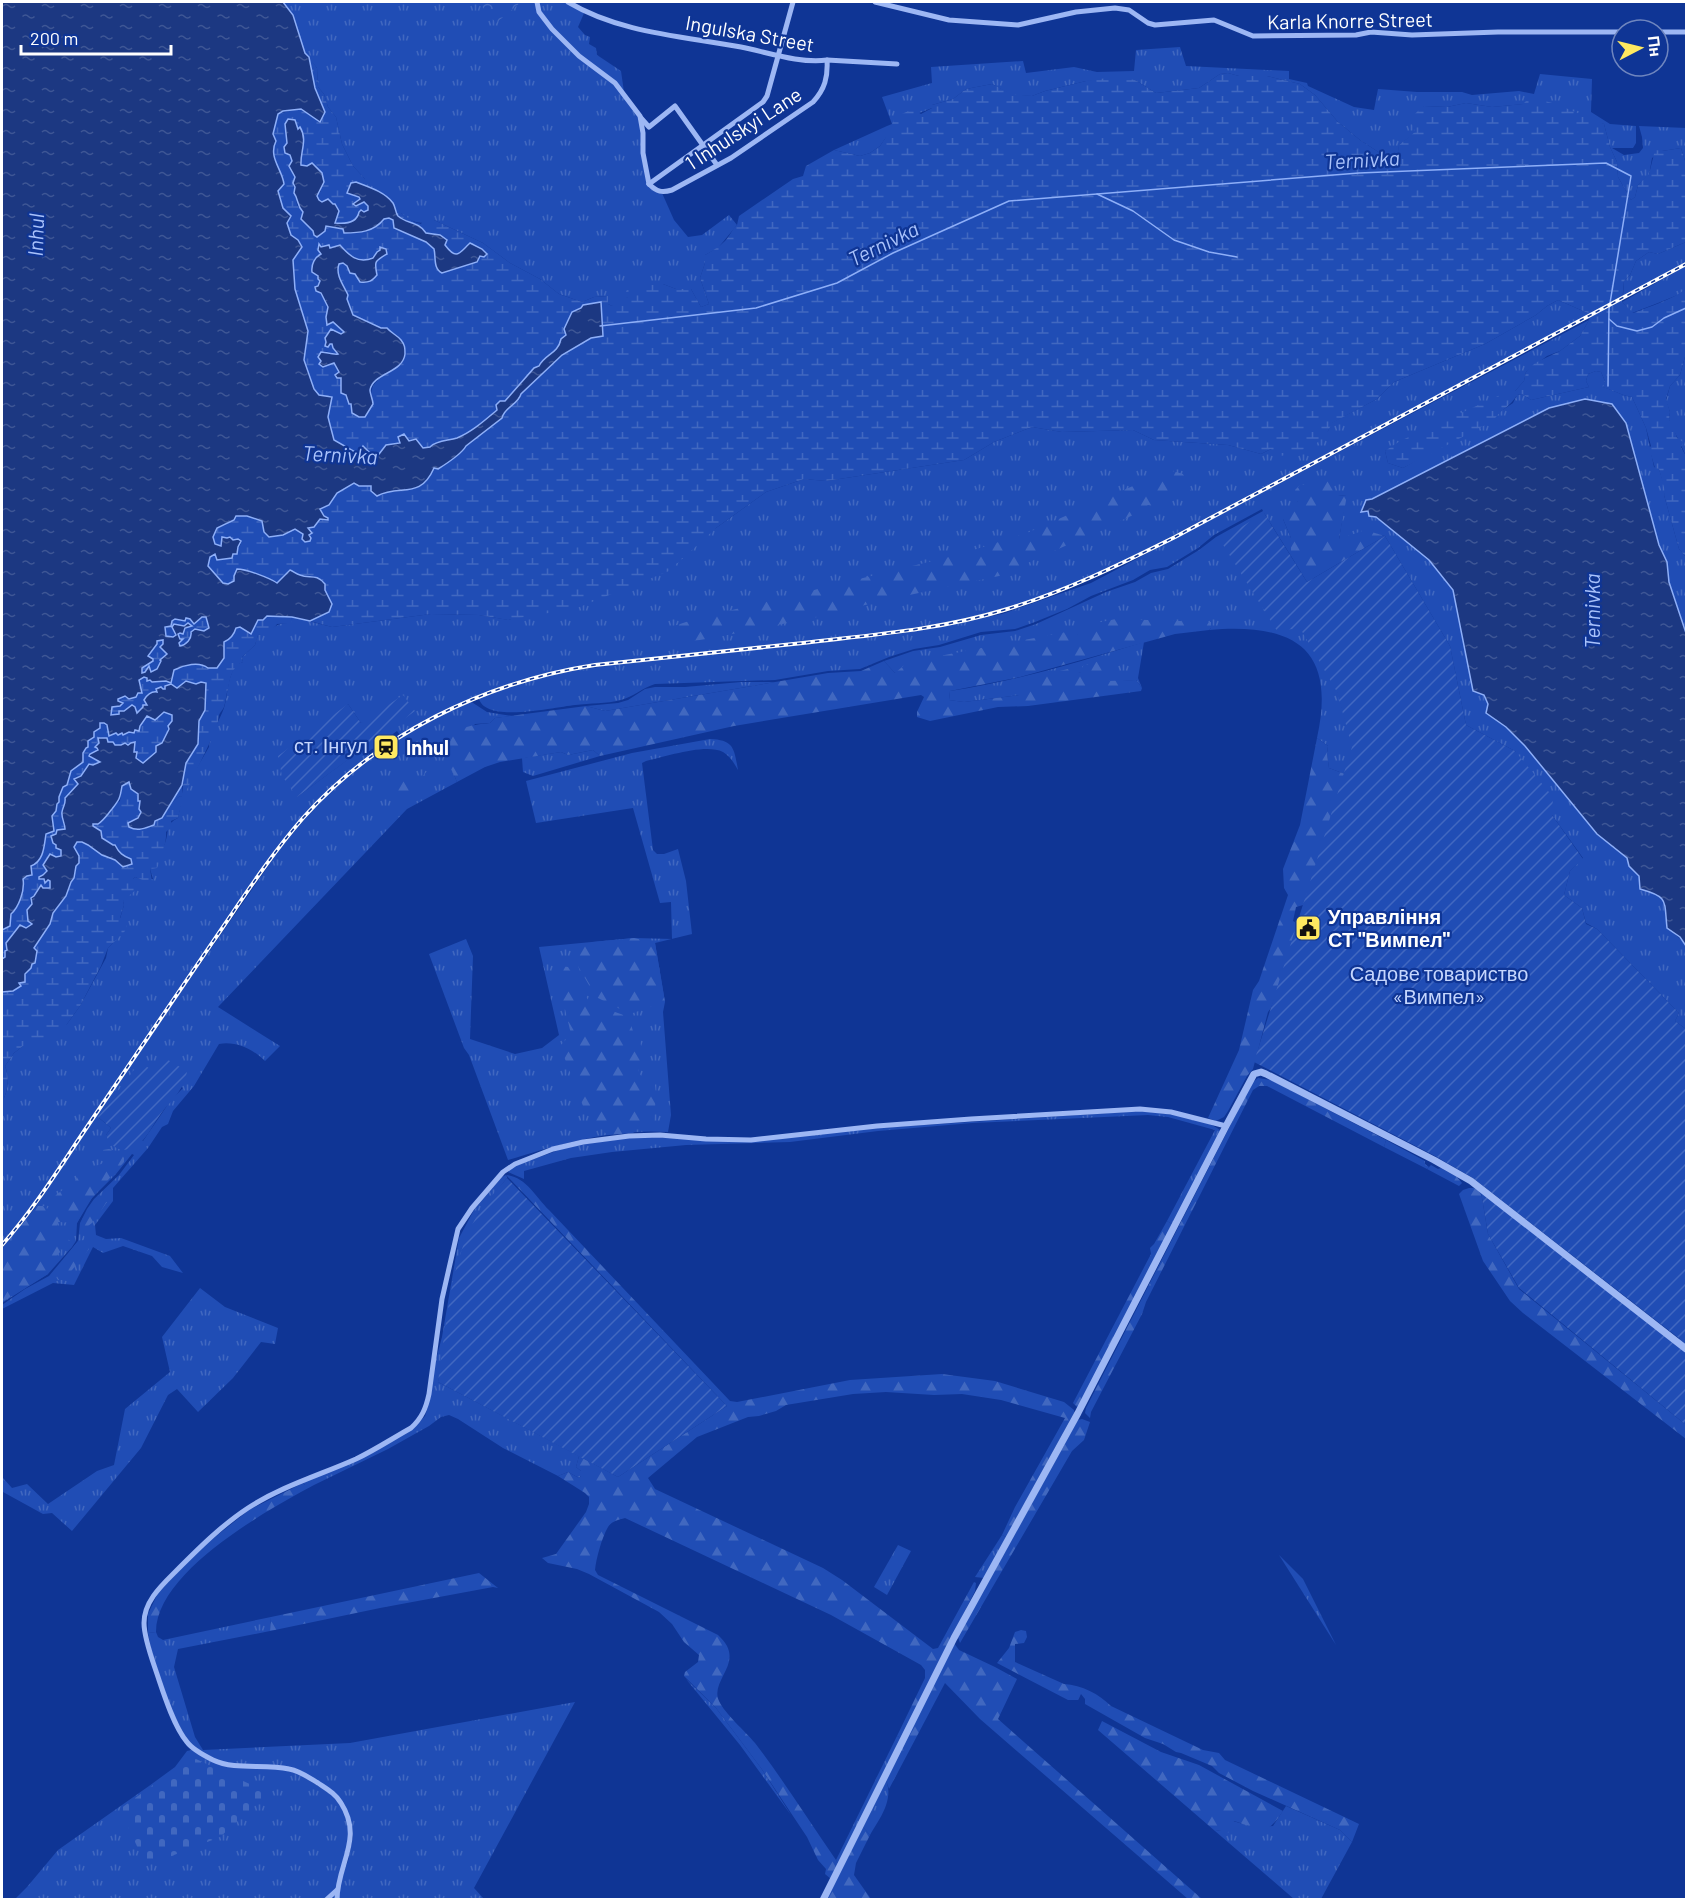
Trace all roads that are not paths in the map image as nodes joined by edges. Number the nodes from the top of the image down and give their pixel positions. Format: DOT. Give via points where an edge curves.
graph roads {
  1 [pos="537,2"];
  2 [pos="568,2"];
  3 [pos="793,2"];
  4 [pos="875,2"];
  5 [pos="1610,32"];
  6 [pos="1670,32"];
  7 [pos="1686,32"];
  8 [pos="778,55"];
  9 [pos="827,60"];
  10 [pos="897,63"];
  11 [pos="640,116"];
  12 [pos="704,145"];
  13 [pos="717,165"];
  14 [pos="649,184"];
  15 [pos="1226,1126"];
  16 [pos="1686,1349"];
  17 [pos="337,1890"];
  18 [pos="326,1899"];
  19 [pos="337,1899"];
  20 [pos="823,1899"];
  1 -- 11 [label="street" via="539,12 552,28 579,56 615,83"];
  2 -- 8 [label="street, Ingulska Street" via="616,24"];
  3 -- 8 [label="street"];
  4 -- 5 [label="street, Karla Knorre Street" via="949,20 1018,25 1115,8 1129,10 1155,25 1214,20 1253,36"];
  6 -- 7 [label="street"];
  8 -- 9 [label="street, Ingulska Street"];
  8 -- 12 [label="street" via="766,99"];
  9 -- 10 [label="street, Ingulska Street"];
  9 -- 13 [label="street, 1 Inhulskyi Lane" via="825,84 813,102"];
  11 -- 12 [label="street" via="649,127 675,106"];
  11 -- 14 [label="street"];
  12 -- 13 [label="street"];
  12 -- 14 [label="street"];
  13 -- 14 [label="street, 1 Inhulskyi Lane" via="663,193"];
  15 -- 16 [label="street" via="1252,1077 1266,1074 1471,1181"];
  15 -- 17 [label="street" via="1171,1112 1140,1109 912,1124 751,1140 629,1136 569,1144 503,1172 458,1228 442,1299 426,1407 418,1422 357,1458 270,1495 247,1509 199,1548 156,1591 146,1614 144,1624 157,1671 187,1743 223,1764 298,1772 340,1801 351,1837"];
  15 -- 20 [label="street" via="1078,1413 954,1638"];
  17 -- 18 [label="street"];
  17 -- 19 [label="street"];
}
